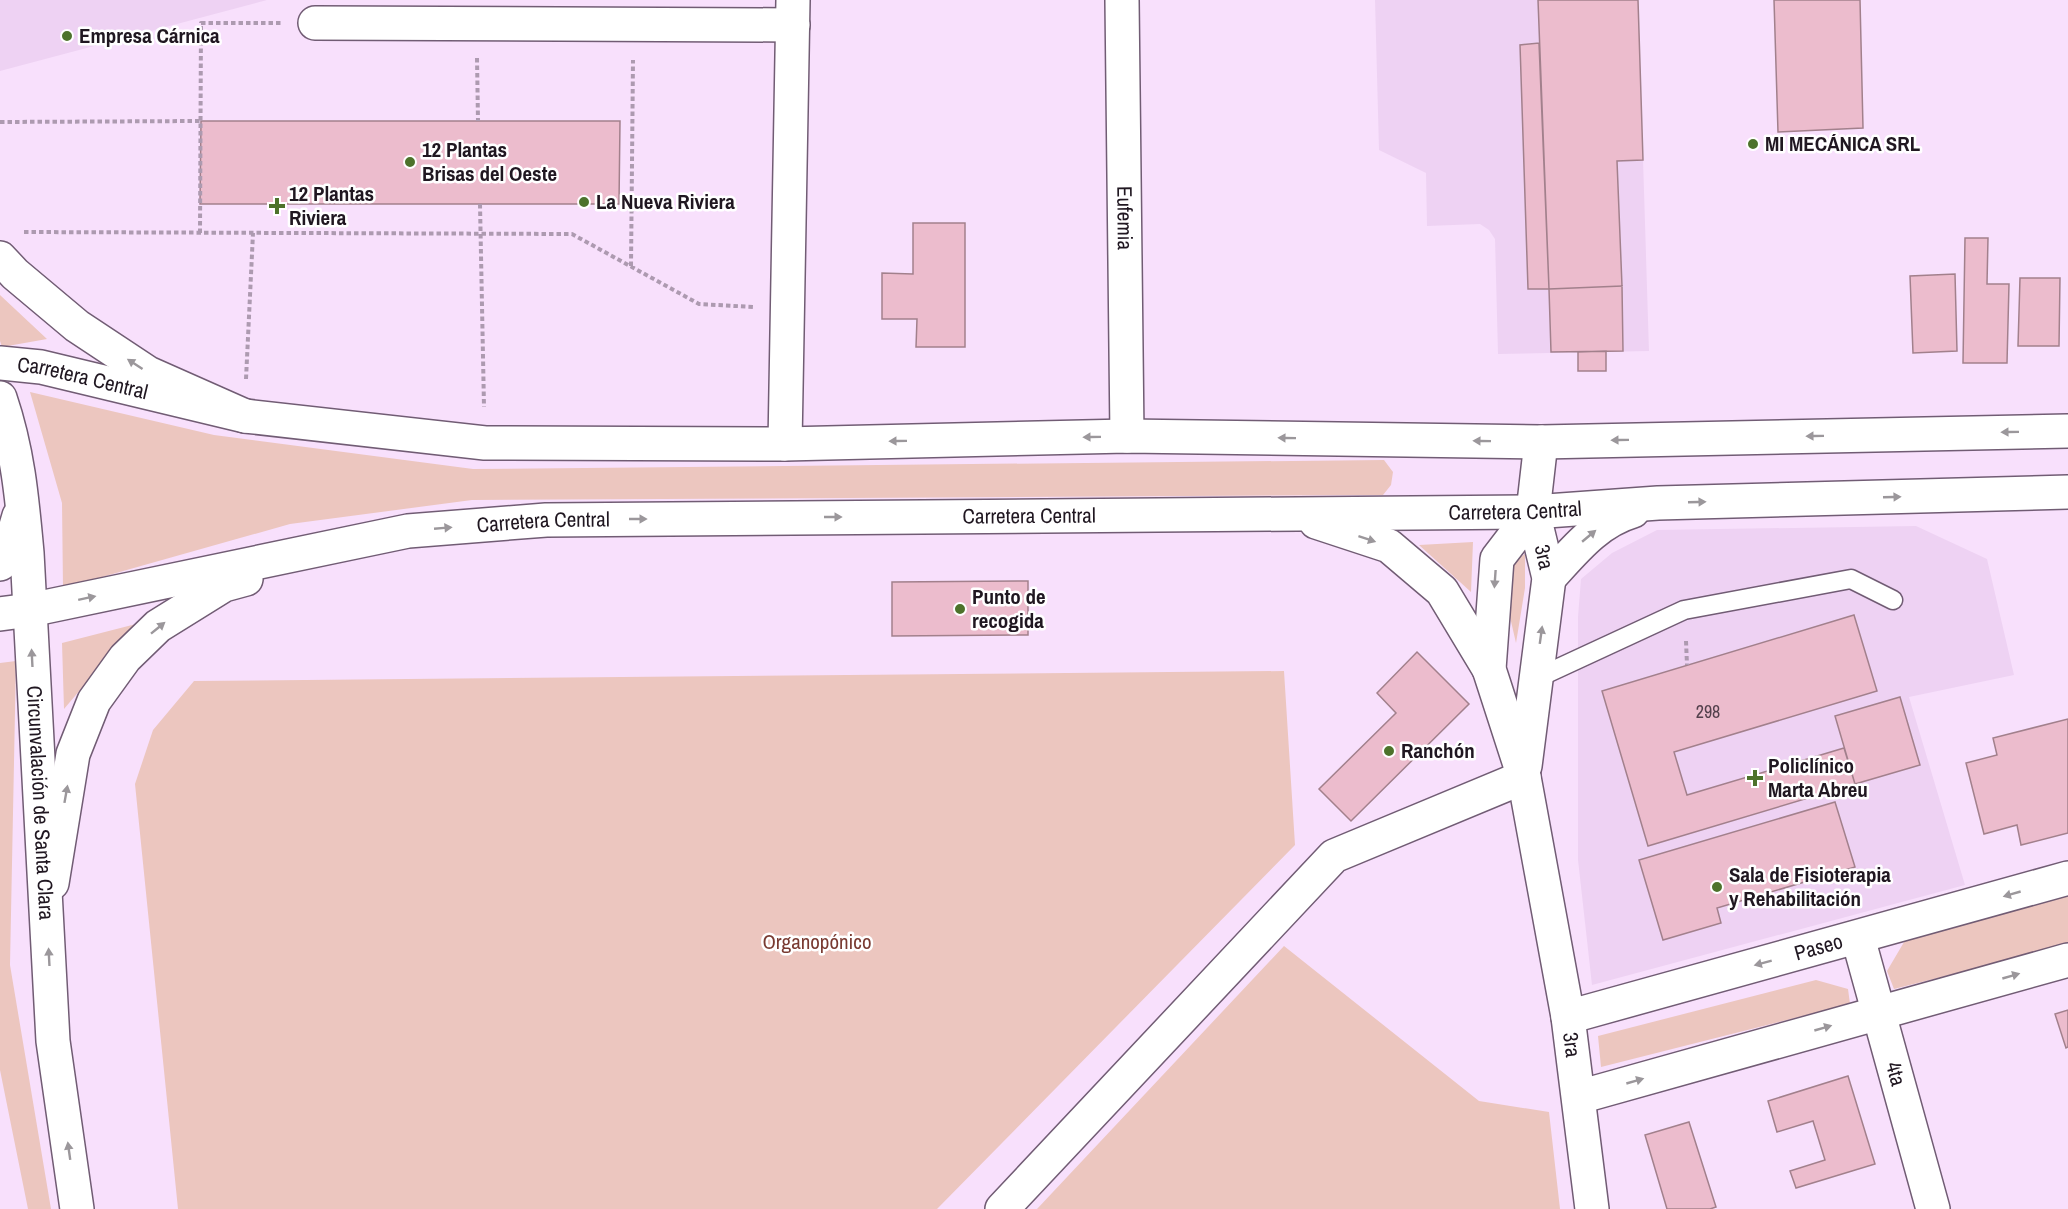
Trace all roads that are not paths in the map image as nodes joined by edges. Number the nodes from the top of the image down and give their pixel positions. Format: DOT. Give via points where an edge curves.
graph roads {
  1 [pos="1122,0"];
  2 [pos="439,12"];
  3 [pos="793,13"];
  4 [pos="315,23"];
  5 [pos="0,258"];
  6 [pos="0,363"];
  7 [pos="0,398"];
  8 [pos="245,416"];
  9 [pos="0,424"];
  10 [pos="2068,431"];
  11 [pos="1127,436"];
  12 [pos="1541,442"];
  13 [pos="785,444"];
  14 [pos="20,480"];
  15 [pos="2068,492"];
  16 [pos="1658,503"];
  17 [pos="1533,512"];
  18 [pos="1291,514"];
  19 [pos="408,531"];
  20 [pos="0,564"];
  21 [pos="1549,578"];
  22 [pos="1893,600"];
  23 [pos="15,612"];
  24 [pos="1489,669"];
  25 [pos="1535,680"];
  26 [pos="1524,777"];
  27 [pos="2068,878"];
  28 [pos="47,914"];
  29 [pos="1858,938"];
  30 [pos="2068,960"];
  31 [pos="1878,1013"];
  32 [pos="1568,1017"];
  33 [pos="1579,1097"];
  34 [pos="77,1209"];
  35 [pos="1002,1209"];
  36 [pos="1592,1209"];
  37 [pos="1933,1209"];
  1 -- 11 [label="main road, Eufemia"];
  2 -- 3 [label="main road" via="476,24 634,25"];
  2 -- 4 [label="main road"];
  3 -- 13 [label="main road"];
  8 -- 5 [label="main road, one-way" via="148,373 77,326"];
  6 -- 8 [label="main road, Carretera Central" via="41,367"];
  7 -- 14 [label="main road, Circunvalación de Santa Clara"];
  8 -- 13 [label="main road, Carretera Central" via="484,443"];
  9 -- 14 [label="main road" via="10,442"];
  10 -- 12 [label="main road, Carretera Central, one-way"];
  12 -- 11 [label="main road, Carretera Central, one-way"];
  11 -- 13 [label="main road, Carretera Central, one-way"];
  12 -- 17 [label="main road"];
  14 -- 20 [label="main road" via="19,521"];
  14 -- 23 [label="main road, Circunvalación de Santa Clara"];
  16 -- 15 [label="main road, Carretera Central, one-way"];
  16 -- 17 [label="main road, Carretera Central"];
  21 -- 16 [label="main road, one-way" via="1588,535 1619,515"];
  17 -- 18 [label="main road, Carretera Central"];
  17 -- 21 [label="main road, 3ra"];
  17 -- 24 [label="main road, 3ra, one-way" via="1497,559"];
  19 -- 18 [label="main road, Carretera Central, one-way" via="546,519"];
  18 -- 24 [label="main road, one-way" via="1389,546 1442,591"];
  23 -- 19 [label="main road, Carretera Central, one-way"];
  28 -- 19 [label="main road, one-way" via="73,753 94,702 125,658 158,626 224,585"];
  25 -- 21 [label="main road, 3ra, one-way"];
  22 -- 25 [label="lane" via="1851,579 1684,610"];
  28 -- 23 [label="main road, Circunvalación de Santa Clara, one-way"];
  24 -- 26 [label="main road, 3ra"];
  25 -- 26 [label="main road, 3ra"];
  26 -- 32 [label="main road, 3ra"];
  26 -- 35 [label="main road" via="1334,855"];
  27 -- 29 [label="main road, Paseo, one-way"];
  34 -- 28 [label="main road, Circunvalación de Santa Clara, one-way" via="53,1041"];
  29 -- 31 [label="main road, 4ta"];
  29 -- 32 [label="main road, Paseo, one-way"];
  31 -- 30 [label="main road, one-way"];
  33 -- 31 [label="main road, one-way"];
  31 -- 37 [label="main road, 4ta"];
  32 -- 33 [label="main road, 3ra"];
  33 -- 36 [label="main road, 3ra"];
}
